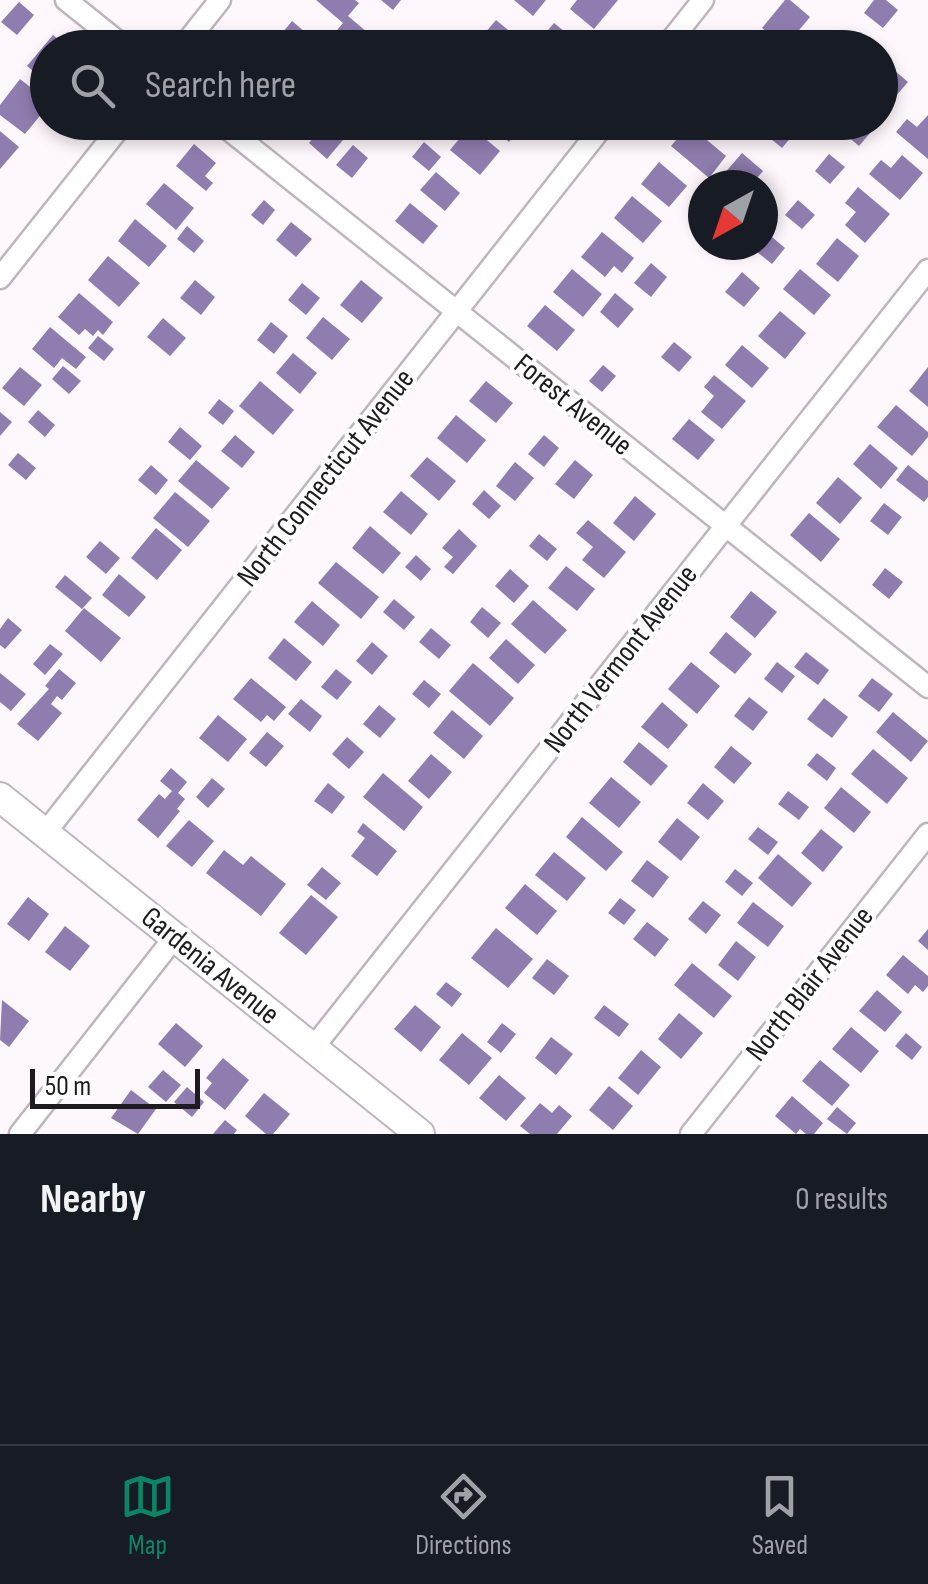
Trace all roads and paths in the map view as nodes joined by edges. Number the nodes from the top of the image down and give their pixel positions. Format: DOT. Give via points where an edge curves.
graph roads {
  1 [pos="66,0"];
  2 [pos="220,0"];
  3 [pos="703,0"];
  4 [pos="104,30"];
  5 [pos="196,30"];
  6 [pos="679,30"];
  7 [pos="110,140"];
  8 [pos="242,140"];
  9 [pos="592,140"];
  10 [pos="928,270"];
  11 [pos="0,278"];
  12 [pos="457,312"];
  13 [pos="726,526"];
  14 [pos="928,687"];
  15 [pos="0,797"];
  16 [pos="45,833"];
  17 [pos="928,834"];
  18 [pos="174,938"];
  19 [pos="313,1048"];
  20 [pos="20,1134"];
  21 [pos="420,1134"];
  22 [pos="691,1134"];
  1 -- 4 [label="street"];
  2 -- 5 [label="street"];
  3 -- 6 [label="street"];
  7 -- 11 [label="street"];
  8 -- 12 [label="street, Forest Avenue"];
  9 -- 12 [label="street, North Connecticut Avenue"];
  10 -- 13 [label="street, North Vermont Avenue"];
  12 -- 13 [label="street, Forest Avenue"];
  12 -- 16 [label="street, North Connecticut Avenue"];
  13 -- 14 [label="street, Forest Avenue"];
  13 -- 19 [label="street, North Vermont Avenue"];
  15 -- 16 [label="street, Gardenia Avenue"];
  16 -- 18 [label="street, Gardenia Avenue"];
  17 -- 22 [label="street, North Blair Avenue"];
  18 -- 19 [label="street, Gardenia Avenue"];
  18 -- 20 [label="street"];
  19 -- 21 [label="street, Gardenia Avenue"];
}
